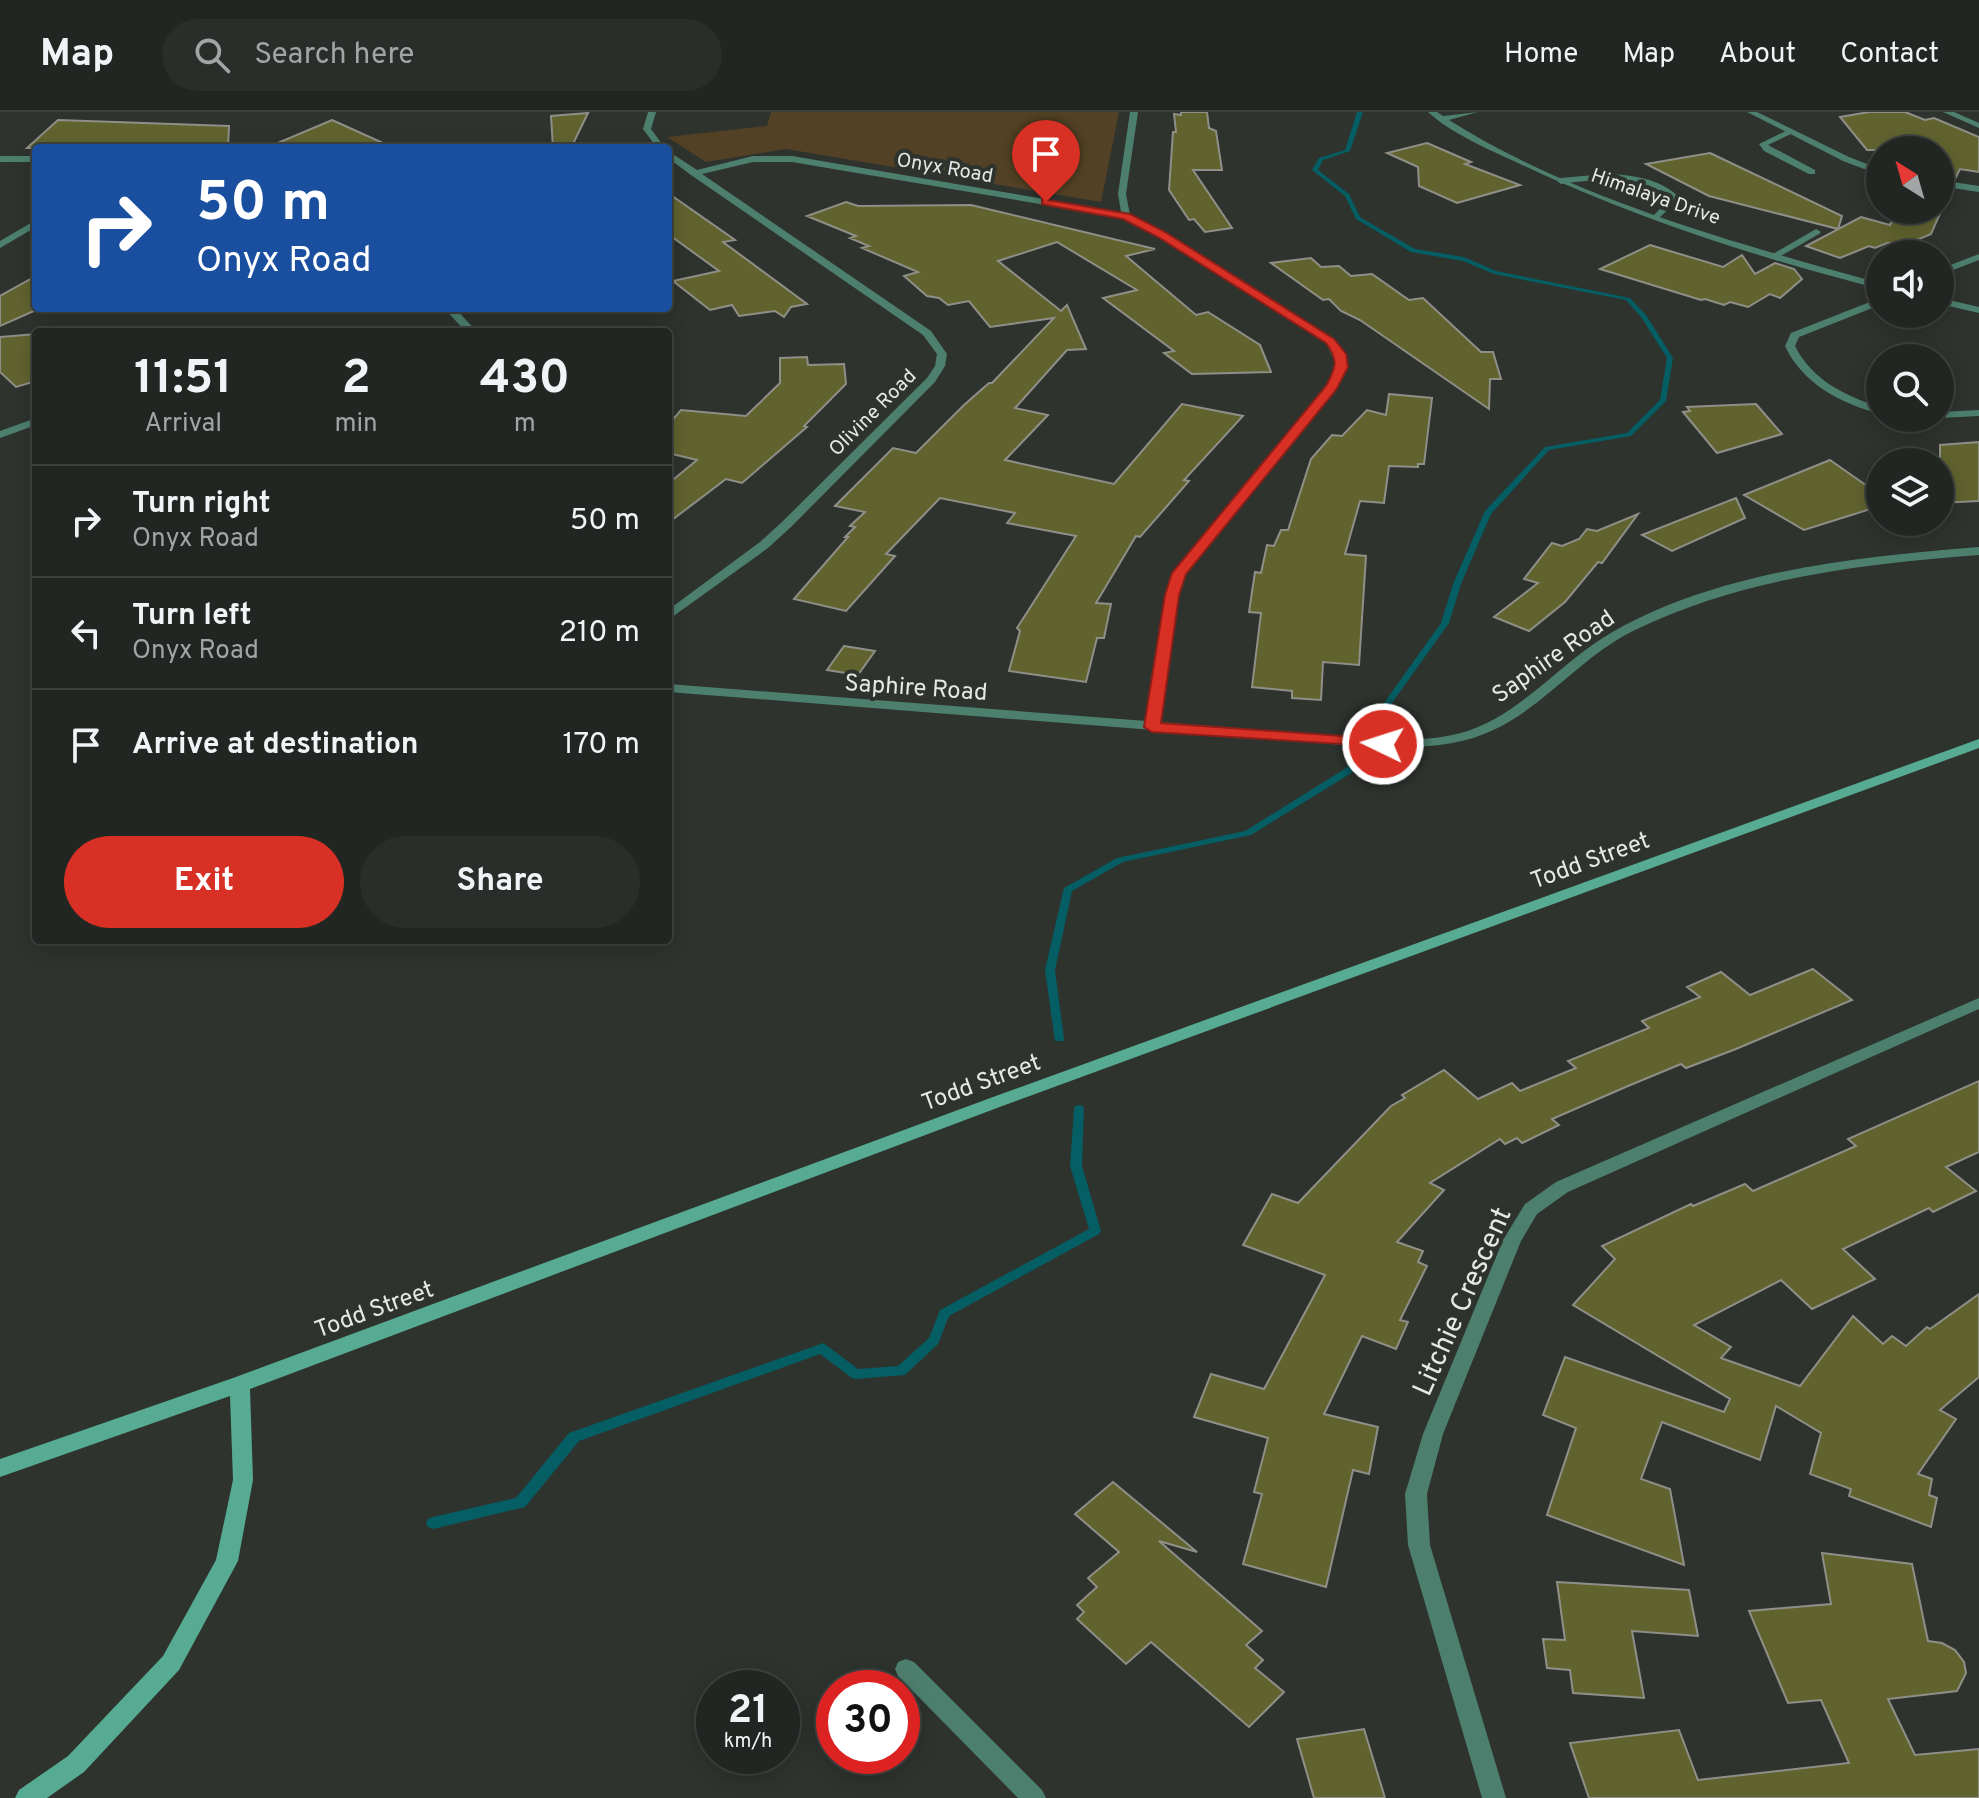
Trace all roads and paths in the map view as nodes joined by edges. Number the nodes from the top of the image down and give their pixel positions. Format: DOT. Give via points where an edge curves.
graph roads {
  1 [pos="652,112"];
  2 [pos="1134,112"];
  3 [pos="1474,112"];
  4 [pos="1751,112"];
  5 [pos="1947,112"];
  6 [pos="1436,115"];
  7 [pos="1979,126"];
  8 [pos="1791,132"];
  9 [pos="658,144"];
  10 [pos="672,157"];
  11 [pos="0,159"];
  12 [pos="32,159"];
  13 [pos="1866,167"];
  14 [pos="1812,172"];
  15 [pos="694,173"];
  16 [pos="1561,181"];
  17 [pos="1954,185"];
  18 [pos="1979,189"];
  19 [pos="1126,216"];
  20 [pos="1657,217"];
  21 [pos="32,225"];
  22 [pos="1816,232"];
  23 [pos="0,245"];
  24 [pos="1776,255"];
  25 [pos="1979,257"];
  26 [pos="1954,267"];
  27 [pos="1866,282"];
  28 [pos="1954,304"];
  29 [pos="1866,307"];
  30 [pos="1979,310"];
  31 [pos="453,312"];
  32 [pos="468,328"];
  33 [pos="1866,407"];
  34 [pos="1979,413"];
  35 [pos="1954,414"];
  36 [pos="32,423"];
  37 [pos="0,435"];
  38 [pos="1979,551"];
  39 [pos="672,613"];
  40 [pos="672,688"];
  41 [pos="1152,727"];
  42 [pos="1979,743"];
  43 [pos="1979,1003"];
  44 [pos="240,1384"];
  45 [pos="5,1463"];
  46 [pos="906,1669"];
  47 [pos="27,1798"];
  48 [pos="1034,1798"];
  49 [pos="1494,1798"];
  1 -- 9 [label="street" via="647,129"];
  2 -- 19 [label="street" via="1122,194"];
  3 -- 6 [label="street"];
  4 -- 8 [label="street"];
  5 -- 7 [label="street"];
  6 -- 16 [label="street, Himalaya Drive"];
  8 -- 13 [label="street"];
  8 -- 14 [label="street" via="1763,144"];
  10 -- 15 [label="street, Olivine Road"];
  11 -- 12 [label="street"];
  15 -- 19 [label="street, Onyx Road" via="753,159 792,159"];
  15 -- 39 [label="street, Olivine Road" via="927,333 942,354 931,380 776,535"];
  16 -- 20 [label="street, Himalaya Drive"];
  16 -- 20 [label="street" via="1607,177 1660,187 1676,198"];
  17 -- 18 [label="street"];
  19 -- 41 [label="street, Onyx Road" via="1330,341 1342,367 1332,387 1179,573"];
  20 -- 24 [label="street, Himalaya Drive"];
  21 -- 23 [label="street"];
  22 -- 24 [label="street"];
  24 -- 27 [label="street, Himalaya Drive"];
  25 -- 26 [label="street"];
  28 -- 30 [label="street"];
  29 -- 33 [label="street" via="1795,335 1790,346 1794,359 1821,383"];
  31 -- 32 [label="street"];
  34 -- 35 [label="street"];
  36 -- 37 [label="street"];
  38 -- 41 [label="street, Saphire Road" via="1896,558 1697,599 1629,628 1580,658 1534,699 1470,735 1433,743"];
  40 -- 41 [label="street, Saphire Road"];
  42 -- 44 [label="street, Todd Street"];
  43 -- 49 [label="street, Litchie Crescent" via="1562,1187 1531,1209 1512,1240 1433,1434 1416,1494 1419,1545"];
  44 -- 45 [label="street, Todd Street"];
  44 -- 47 [label="street" via="243,1480 227,1561 171,1663 76,1764"];
  46 -- 48 [label="street"];
}
